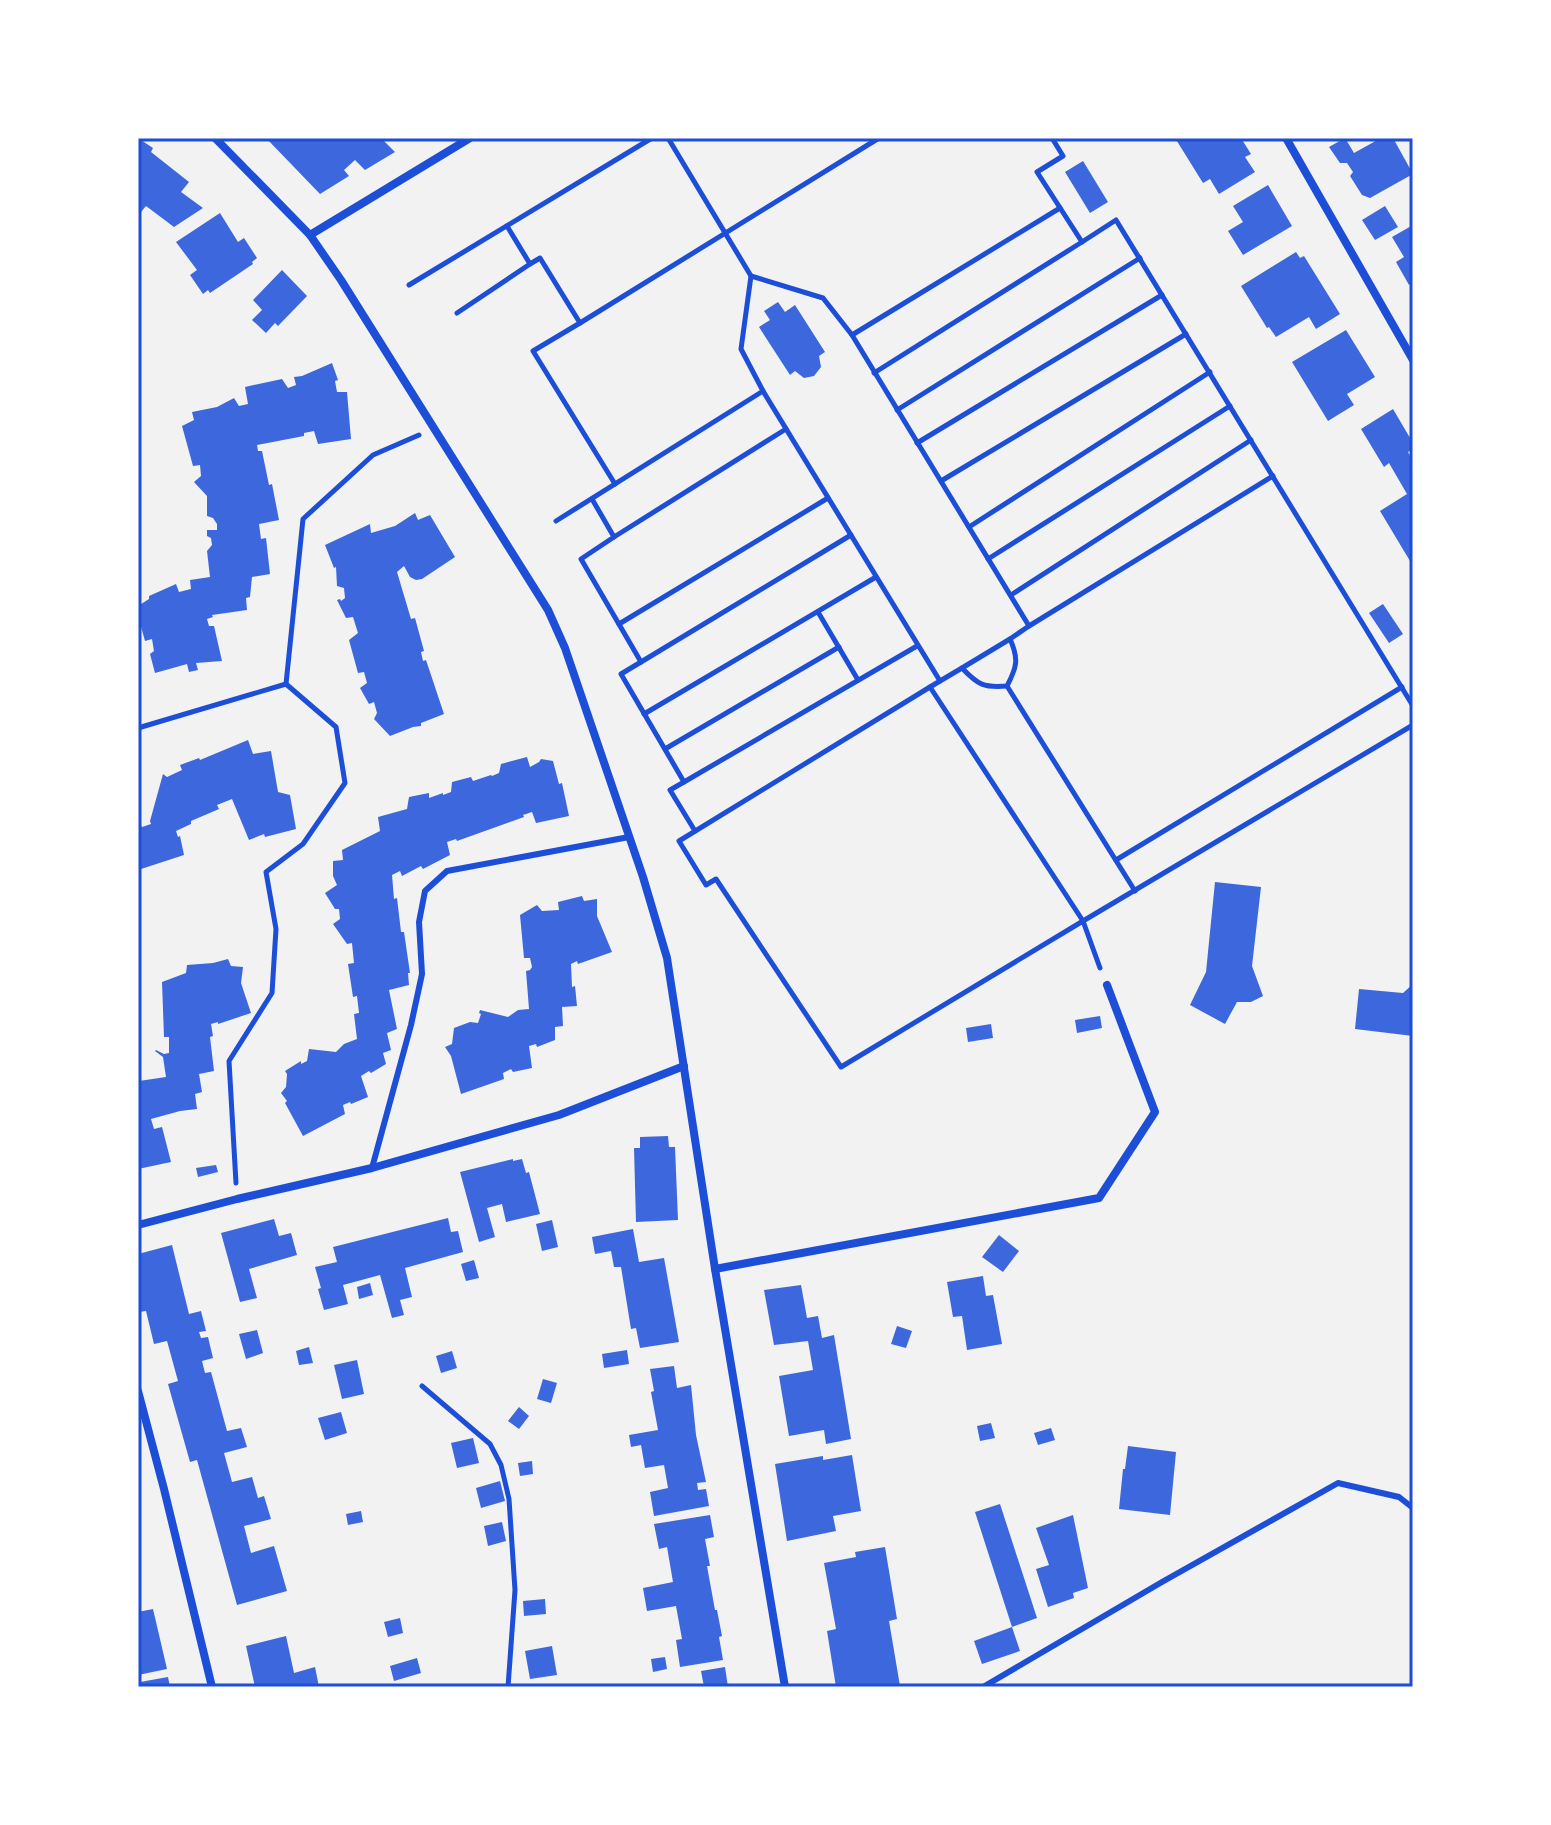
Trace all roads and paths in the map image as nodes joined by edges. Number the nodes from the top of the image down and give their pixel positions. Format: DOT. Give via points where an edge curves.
graph roads {
  1 [pos="215,138"];
  2 [pos="470,138"];
  3 [pos="652,138"];
  4 [pos="668,138"];
  5 [pos="879,138"];
  6 [pos="1052,138"];
  7 [pos="1286,138"];
  8 [pos="1060,208"];
  9 [pos="507,226"];
  10 [pos="725,232"];
  11 [pos="310,235"];
  12 [pos="1082,242"];
  13 [pos="1140,258"];
  14 [pos="530,264"];
  15 [pos="751,276"];
  16 [pos="409,285"];
  17 [pos="1162,295"];
  18 [pos="457,313"];
  19 [pos="580,323"];
  20 [pos="1186,334"];
  21 [pos="852,335"];
  22 [pos="1413,360"];
  23 [pos="1210,372"];
  24 [pos="874,373"];
  25 [pos="763,391"];
  26 [pos="1230,406"];
  27 [pos="897,410"];
  28 [pos="435,429"];
  29 [pos="786,429"];
  30 [pos="1251,440"];
  31 [pos="917,443"];
  32 [pos="1273,476"];
  33 [pos="941,481"];
  34 [pos="615,484"];
  35 [pos="828,498"];
  36 [pos="592,499"];
  37 [pos="556,521"];
  38 [pos="969,527"];
  39 [pos="851,535"];
  40 [pos="614,537"];
  41 [pos="988,559"];
  42 [pos="876,577"];
  43 [pos="1011,595"];
  44 [pos="818,612"];
  45 [pos="619,624"];
  46 [pos="1029,626"];
  47 [pos="1010,639"];
  48 [pos="917,646"];
  49 [pos="839,647"];
  50 [pos="641,662"];
  51 [pos="962,668"];
  52 [pos="858,680"];
  53 [pos="940,681"];
  54 [pos="286,684"];
  55 [pos="1007,686"];
  56 [pos="930,687"];
  57 [pos="1402,687"];
  58 [pos="1413,706"];
  59 [pos="644,714"];
  60 [pos="1413,725"];
  61 [pos="138,728"];
  62 [pos="665,749"];
  63 [pos="684,782"];
  64 [pos="695,831"];
  65 [pos="629,837"];
  66 [pos="1116,860"];
  67 [pos="1135,891"];
  68 [pos="1083,921"];
  69 [pos="1107,985"];
  70 [pos="684,1066"];
  71 [pos="372,1168"];
  72 [pos="237,1199"];
  73 [pos="138,1225"];
  74 [pos="715,1269"];
  75 [pos="422,1386"];
  76 [pos="138,1391"];
  77 [pos="1413,1508"];
  78 [pos="212,1687"];
  79 [pos="508,1687"];
  80 [pos="785,1687"];
  81 [pos="983,1687"];
  1 -- 11 [label="street"];
  2 -- 11 [label="street"];
  3 -- 9 [label="path"];
  4 -- 10 [label="path"];
  5 -- 10 [label="path"];
  6 -- 8 [label="path" via="1063,156 1037,172"];
  7 -- 22 [label="street"];
  8 -- 12 [label="path"];
  8 -- 21 [label="path"];
  9 -- 14 [label="path"];
  9 -- 16 [label="path"];
  10 -- 15 [label="path"];
  10 -- 19 [label="path"];
  11 -- 28 [label="street"];
  12 -- 13 [label="path" via="1116,220"];
  12 -- 24 [label="path"];
  13 -- 17 [label="path"];
  13 -- 27 [label="path"];
  14 -- 18 [label="path"];
  14 -- 19 [label="path" via="540,258"];
  15 -- 21 [label="path" via="823,298"];
  15 -- 25 [label="path" via="741,349"];
  17 -- 20 [label="path"];
  17 -- 31 [label="path"];
  19 -- 34 [label="path" via="533,351"];
  20 -- 23 [label="path"];
  20 -- 33 [label="path"];
  21 -- 24 [label="path"];
  23 -- 26 [label="path"];
  23 -- 38 [label="path"];
  24 -- 27 [label="path"];
  25 -- 29 [label="path"];
  25 -- 34 [label="path"];
  26 -- 30 [label="path"];
  26 -- 41 [label="path"];
  27 -- 31 [label="path"];
  28 -- 54 [label="path" via="373,455 303,519"];
  28 -- 65 [label="street" via="548,610"];
  29 -- 35 [label="path"];
  29 -- 40 [label="path"];
  30 -- 32 [label="path"];
  30 -- 43 [label="path"];
  31 -- 33 [label="path"];
  32 -- 46 [label="path"];
  32 -- 57 [label="path"];
  33 -- 38 [label="path"];
  34 -- 36 [label="path"];
  35 -- 39 [label="path"];
  35 -- 45 [label="path"];
  36 -- 37 [label="path"];
  36 -- 40 [label="path"];
  38 -- 41 [label="path"];
  39 -- 42 [label="path"];
  39 -- 50 [label="path"];
  40 -- 45 [label="path" via="581,559"];
  41 -- 43 [label="path"];
  42 -- 44 [label="path"];
  42 -- 48 [label="path"];
  43 -- 46 [label="path"];
  44 -- 49 [label="path"];
  44 -- 59 [label="path"];
  45 -- 50 [label="path"];
  46 -- 47 [label="path"];
  47 -- 51 [label="path"];
  47 -- 55 [label="path" via="1016,669"];
  48 -- 52 [label="path"];
  48 -- 53 [label="path"];
  49 -- 52 [label="path"];
  49 -- 62 [label="path"];
  50 -- 59 [label="path" via="621,674"];
  51 -- 53 [label="path"];
  51 -- 55 [label="path" via="975,682 990,688"];
  52 -- 63 [label="path"];
  53 -- 56 [label="path"];
  54 -- 61 [label="path"];
  54 -- 72 [label="path" via="336,727 345,783 303,844 266,872 276,929 272,993 229,1061"];
  55 -- 66 [label="path"];
  56 -- 64 [label="path"];
  56 -- 68 [label="path"];
  57 -- 58 [label="path"];
  57 -- 66 [label="path"];
  59 -- 62 [label="path"];
  60 -- 67 [label="path"];
  62 -- 63 [label="path"];
  63 -- 64 [label="path" via="670,790"];
  64 -- 68 [label="path" via="679,841 706,885 716,879 841,1067"];
  65 -- 70 [label="street" via="667,958"];
  65 -- 71 [label="lane" via="447,871 425,891 419,922 422,974"];
  66 -- 67 [label="path"];
  67 -- 68 [label="path"];
  68 -- 69 [label="path"];
  69 -- 74 [label="street" via="1155,1112 1099,1198"];
  70 -- 71 [label="street" via="559,1115"];
  70 -- 74 [label="street"];
  71 -- 72 [label="street"];
  72 -- 73 [label="street"];
  74 -- 80 [label="street"];
  75 -- 79 [label="path" via="490,1444 501,1465 509,1499 515,1590"];
  76 -- 78 [label="street"];
  77 -- 81 [label="lane" via="1399,1497 1338,1483"];
}
